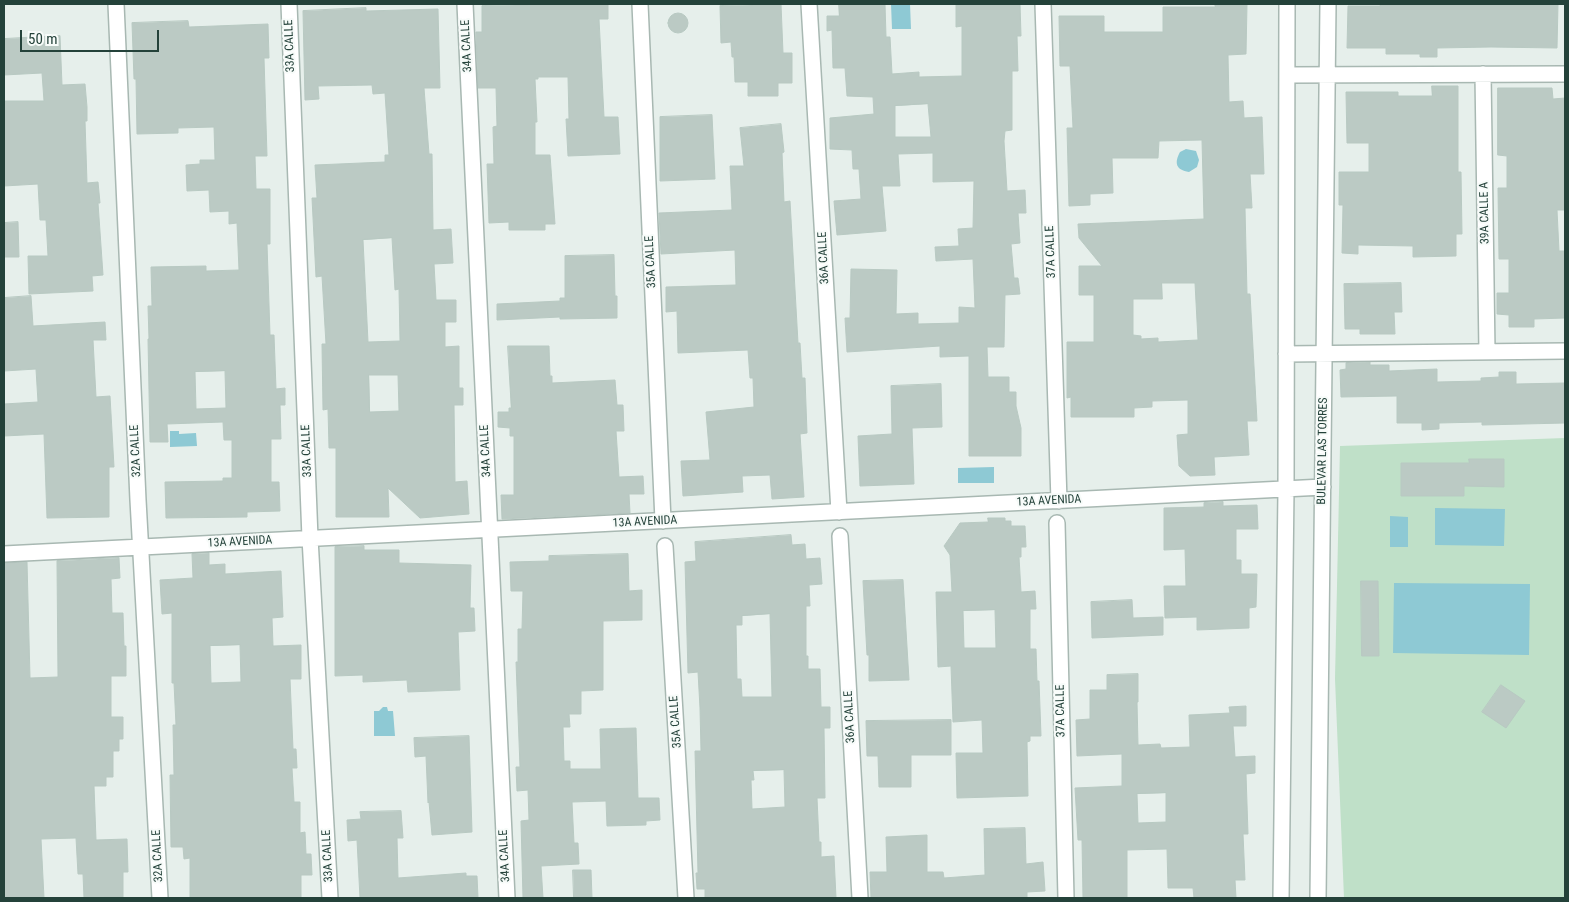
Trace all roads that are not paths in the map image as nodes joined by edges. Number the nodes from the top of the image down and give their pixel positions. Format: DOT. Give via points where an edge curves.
graph roads {
  1 [pos="116,4"];
  2 [pos="289,4"];
  3 [pos="465,4"];
  4 [pos="640,4"];
  5 [pos="809,4"];
  6 [pos="1043,4"];
  7 [pos="1287,4"];
  8 [pos="1328,4"];
  9 [pos="1483,74"];
  10 [pos="1565,74"];
  11 [pos="1327,75"];
  12 [pos="1288,76"];
  13 [pos="1565,351"];
  14 [pos="1487,352"];
  15 [pos="1286,354"];
  16 [pos="1324,354"];
  17 [pos="1323,487"];
  18 [pos="1286,490"];
  19 [pos="1058,501"];
  20 [pos="839,512"];
  21 [pos="663,521"];
  22 [pos="1057,523"];
  23 [pos="490,529"];
  24 [pos="840,536"];
  25 [pos="310,538"];
  26 [pos="665,546"];
  27 [pos="141,547"];
  28 [pos="4,554"];
  29 [pos="160,898"];
  30 [pos="330,898"];
  31 [pos="506,898"];
  32 [pos="686,898"];
  33 [pos="860,898"];
  34 [pos="1066,898"];
  35 [pos="1281,898"];
  36 [pos="1318,898"];
  1 -- 27 [label="street, 32A CALLE"];
  2 -- 25 [label="street, 33A CALLE"];
  3 -- 23 [label="street, 34A CALLE"];
  4 -- 21 [label="street, 35A CALLE"];
  5 -- 20 [label="street, 36A CALLE"];
  6 -- 19 [label="street, 37A CALLE"];
  7 -- 12 [label="street"];
  8 -- 11 [label="street, BULEVAR LAS TORRES"];
  9 -- 10 [label="street"];
  9 -- 11 [label="street"];
  9 -- 14 [label="street, 39A CALLE A"];
  11 -- 12 [label="street"];
  11 -- 16 [label="street, BULEVAR LAS TORRES"];
  12 -- 15 [label="street"];
  13 -- 14 [label="street"];
  14 -- 16 [label="street"];
  15 -- 16 [label="street"];
  15 -- 18 [label="street"];
  16 -- 17 [label="street, BULEVAR LAS TORRES"];
  17 -- 18 [label="street, 13A AVENIDA"];
  17 -- 36 [label="street, BULEVAR LAS TORRES"];
  18 -- 19 [label="street, 13A AVENIDA"];
  18 -- 35 [label="street"];
  19 -- 20 [label="street, 13A AVENIDA"];
  20 -- 21 [label="street, 13A AVENIDA"];
  21 -- 23 [label="street, 13A AVENIDA"];
  22 -- 34 [label="street, 37A CALLE"];
  23 -- 25 [label="street, 13A AVENIDA"];
  23 -- 31 [label="street, 34A CALLE"];
  24 -- 33 [label="street, 36A CALLE"];
  25 -- 27 [label="street, 13A AVENIDA"];
  25 -- 30 [label="street, 33A CALLE"];
  26 -- 32 [label="street, 35A CALLE"];
  27 -- 28 [label="street, 13A AVENIDA"];
  27 -- 29 [label="street, 32A CALLE"];
}
